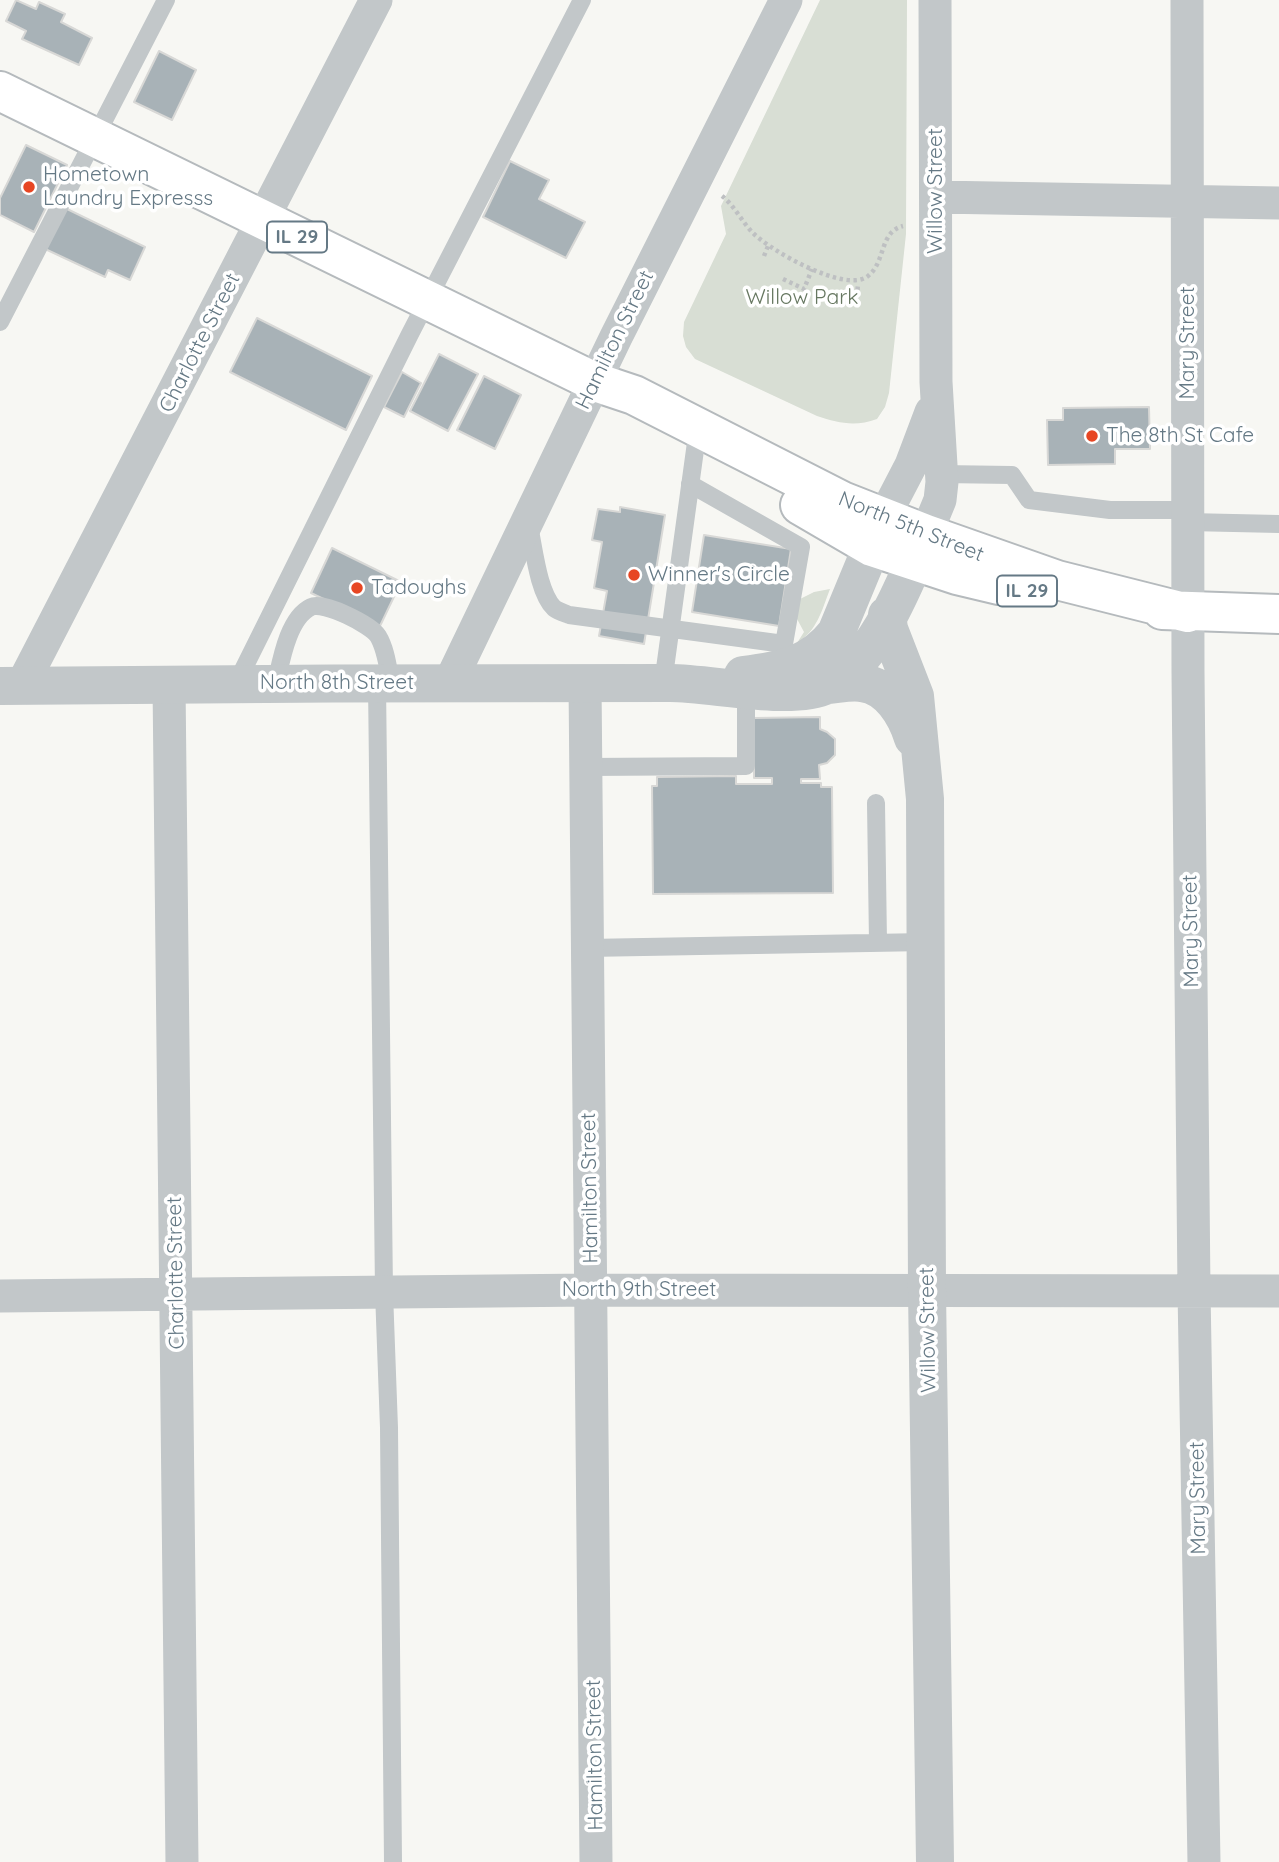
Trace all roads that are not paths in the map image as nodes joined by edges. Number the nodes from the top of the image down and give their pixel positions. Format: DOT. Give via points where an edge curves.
graph roads {
  1 [pos="166,0"];
  2 [pos="376,0"];
  3 [pos="582,0"];
  4 [pos="786,0"];
  5 [pos="934,0"];
  6 [pos="1187,0"];
  7 [pos="0,91"];
  8 [pos="94,139"];
  9 [pos="936,197"];
  10 [pos="1188,203"];
  11 [pos="1279,203"];
  12 [pos="263,220"];
  13 [pos="429,299"];
  14 [pos="0,323"];
  15 [pos="594,382"];
  16 [pos="936,382"];
  17 [pos="695,454"];
  18 [pos="941,474"];
  19 [pos="793,513"];
  20 [pos="1188,516"];
  21 [pos="527,519"];
  22 [pos="1279,524"];
  23 [pos="878,532"];
  24 [pos="921,547"];
  25 [pos="1188,613"];
  26 [pos="1279,614"];
  27 [pos="887,615"];
  28 [pos="670,630"];
  29 [pos="384,682"];
  30 [pos="450,682"];
  31 [pos="585,682"];
  32 [pos="746,682"];
  33 [pos="276,683"];
  34 [pos="669,683"];
  35 [pos="169,684"];
  36 [pos="236,684"];
  37 [pos="11,685"];
  38 [pos="828,685"];
  39 [pos="585,767"];
  40 [pos="925,799"];
  41 [pos="876,803"];
  42 [pos="926,942"];
  43 [pos="878,943"];
  44 [pos="587,948"];
  45 [pos="591,1290"];
  46 [pos="927,1290"];
  47 [pos="1194,1290"];
  48 [pos="1279,1291"];
  49 [pos="384,1292"];
  50 [pos="176,1293"];
  51 [pos="0,1296"];
  52 [pos="182,1862"];
  53 [pos="393,1862"];
  54 [pos="596,1862"];
  55 [pos="935,1862"];
  56 [pos="1204,1862"];
  1 -- 8 [label="lane"];
  2 -- 12 [label="street, Charlotte Street"];
  3 -- 13 [label="lane"];
  4 -- 15 [label="street, Hamilton Street"];
  5 -- 9 [label="street, Willow Street"];
  6 -- 10 [label="street, Mary Street"];
  7 -- 8 [label="main road, North 5th Street / IL 29"];
  8 -- 12 [label="main road, North 5th Street / IL 29"];
  8 -- 14 [label="lane"];
  9 -- 10 [label="street"];
  9 -- 16 [label="street, Willow Street"];
  10 -- 11 [label="street"];
  10 -- 20 [label="street, Mary Street"];
  12 -- 13 [label="main road, North 5th Street / IL 29"];
  12 -- 37 [label="street, Charlotte Street"];
  13 -- 15 [label="main road, North 5th Street / IL 29"];
  13 -- 36 [label="lane"];
  15 -- 17 [label="main road, North 5th Street / IL 29" via="634,395"];
  15 -- 21 [label="street, Hamilton Street"];
  16 -- 18 [label="street, Willow Street"];
  16 -- 23 [label="street, Willow Street" via="925,431"];
  17 -- 19 [label="main road, North 5th Street / IL 29"];
  17 -- 19 [label="lane"];
  17 -- 28 [label="lane"];
  18 -- 20 [label="lane" via="1012,475 1029,500"];
  18 -- 24 [label="street, Willow Street" via="940,500"];
  19 -- 23 [label="main road, North 5th Street / IL 29" via="842,501"];
  19 -- 28 [label="lane" via="801,547 784,644"];
  20 -- 22 [label="lane"];
  20 -- 25 [label="street, Mary Street"];
  21 -- 28 [label="lane" via="541,582 556,610"];
  21 -- 30 [label="street, Hamilton Street"];
  23 -- 24 [label="main road, North 5th Street / IL 29"];
  23 -- 32 [label="street, North 8th Street" via="836,633 821,651"];
  24 -- 25 [label="main road, North 5th Street / IL 29" via="968,578 1063,598"];
  24 -- 27 [label="street, North 8th Street"];
  25 -- 26 [label="main road, IL 29"];
  25 -- 47 [label="street, Mary Street"];
  27 -- 38 [label="street, North 8th Street" via="867,653 844,677"];
  27 -- 40 [label="street, Willow Street" via="915,696"];
  28 -- 34 [label="lane"];
  29 -- 30 [label="street, North 8th Street"];
  29 -- 33 [label="street, North 8th Street"];
  29 -- 33 [label="lane" via="380,639 373,629 325,605 312,606 298,619 286,641"];
  29 -- 49 [label="lane"];
  30 -- 31 [label="street, North 8th Street"];
  31 -- 34 [label="street, North 8th Street"];
  31 -- 39 [label="street, Hamilton Street"];
  32 -- 34 [label="street, North 8th Street"];
  32 -- 38 [label="street, North 8th Street" via="804,692"];
  32 -- 39 [label="lane" via="746,766"];
  33 -- 36 [label="street, North 8th Street"];
  35 -- 36 [label="street, North 8th Street"];
  35 -- 37 [label="street, North 8th Street"];
  35 -- 50 [label="street, Charlotte Street"];
  38 -- 40 [label="street, Willow Street" via="865,682 898,706 912,735"];
  39 -- 44 [label="street, Hamilton Street"];
  40 -- 42 [label="street, Willow Street"];
  41 -- 43 [label="lane"];
  42 -- 43 [label="lane"];
  42 -- 46 [label="street, Willow Street"];
  43 -- 44 [label="lane"];
  44 -- 45 [label="street, Hamilton Street"];
  45 -- 46 [label="street, North 9th Street"];
  45 -- 49 [label="street, North 9th Street"];
  45 -- 54 [label="street, Hamilton Street"];
  46 -- 47 [label="street, North 9th Street"];
  46 -- 55 [label="street, Willow Street"];
  47 -- 48 [label="street, North 9th Street"];
  47 -- 56 [label="street, Mary Street"];
  49 -- 50 [label="street, North 9th Street"];
  49 -- 53 [label="lane"];
  50 -- 51 [label="street, North 9th Street"];
  50 -- 52 [label="street, Charlotte Street"];
}
